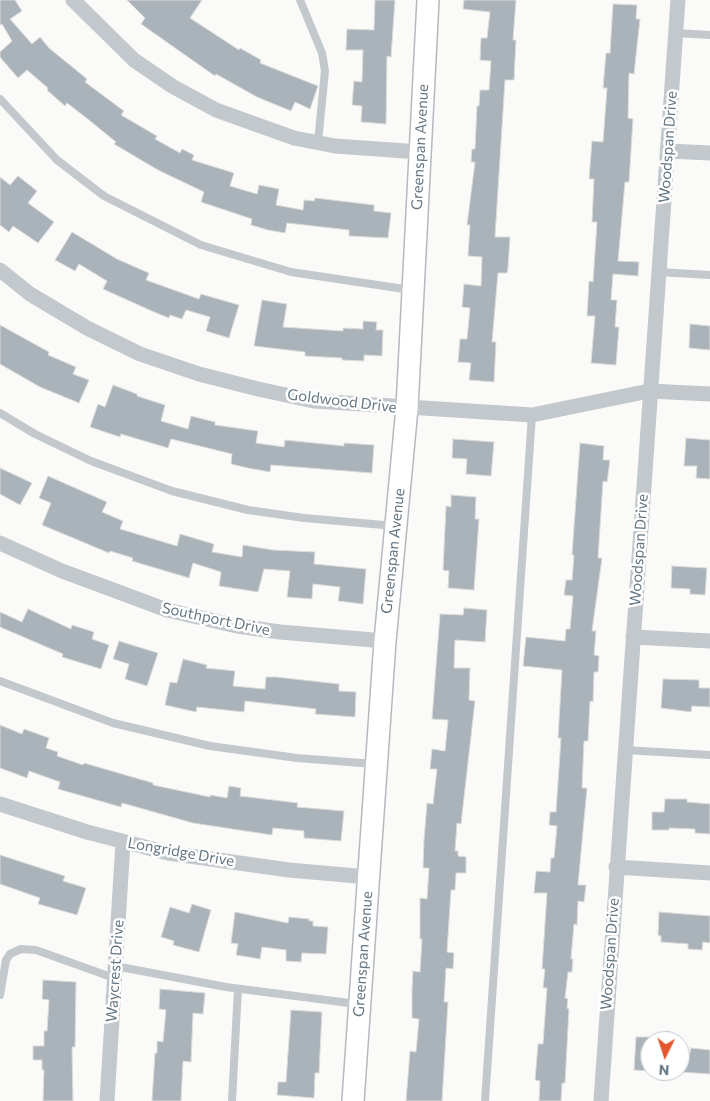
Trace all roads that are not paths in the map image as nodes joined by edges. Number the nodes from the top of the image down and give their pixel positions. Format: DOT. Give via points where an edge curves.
graph roads {
  1 [pos="73,0"];
  2 [pos="300,0"];
  3 [pos="428,0"];
  4 [pos="678,0"];
  5 [pos="676,33"];
  6 [pos="710,35"];
  7 [pos="0,99"];
  8 [pos="318,142"];
  9 [pos="668,151"];
  10 [pos="420,152"];
  11 [pos="710,153"];
  12 [pos="0,270"];
  13 [pos="658,272"];
  14 [pos="710,275"];
  15 [pos="413,290"];
  16 [pos="649,390"];
  17 [pos="710,394"];
  18 [pos="407,408"];
  19 [pos="0,413"];
  20 [pos="532,415"];
  21 [pos="396,526"];
  22 [pos="0,543"];
  23 [pos="634,637"];
  24 [pos="385,640"];
  25 [pos="710,642"];
  26 [pos="0,681"];
  27 [pos="625,750"];
  28 [pos="710,755"];
  29 [pos="376,764"];
  30 [pos="0,804"];
  31 [pos="123,842"];
  32 [pos="616,867"];
  33 [pos="710,873"];
  34 [pos="368,877"];
  35 [pos="115,972"];
  36 [pos="238,989"];
  37 [pos="0,995"];
  38 [pos="359,1004"];
  39 [pos="107,1101"];
  40 [pos="232,1101"];
  41 [pos="353,1101"];
  42 [pos="485,1101"];
  43 [pos="600,1101"];
  1 -- 8 [label="street" via="134,60 172,86 216,110 294,138"];
  2 -- 8 [label="lane" via="326,71"];
  3 -- 10 [label="street, Greenspan Avenue"];
  4 -- 5 [label="street, Woodspan Drive"];
  5 -- 6 [label="lane"];
  5 -- 9 [label="street, Woodspan Drive"];
  7 -- 15 [label="lane" via="57,160 104,196 183,237 290,272"];
  8 -- 10 [label="street"];
  9 -- 11 [label="street"];
  9 -- 13 [label="street, Woodspan Drive"];
  10 -- 15 [label="street, Greenspan Avenue"];
  12 -- 18 [label="street, Goldwood Drive" via="30,294 79,324 140,354 258,390 314,401"];
  13 -- 14 [label="lane"];
  13 -- 16 [label="street, Woodspan Drive"];
  15 -- 18 [label="street, Greenspan Avenue"];
  16 -- 17 [label="street, Goldwood Drive"];
  16 -- 20 [label="street, Goldwood Drive"];
  16 -- 23 [label="street, Woodspan Drive"];
  18 -- 20 [label="street, Goldwood Drive"];
  18 -- 21 [label="street, Greenspan Avenue"];
  19 -- 21 [label="lane" via="91,461 172,491 248,510"];
  20 -- 42 [label="lane"];
  21 -- 24 [label="street, Greenspan Avenue"];
  22 -- 24 [label="street, Southport Drive" via="62,571 167,610 280,632"];
  23 -- 25 [label="street"];
  23 -- 27 [label="street, Woodspan Drive"];
  24 -- 29 [label="street, Greenspan Avenue"];
  26 -- 29 [label="lane" via="114,723 210,746 297,758"];
  27 -- 28 [label="lane"];
  27 -- 32 [label="street, Woodspan Drive"];
  29 -- 34 [label="street, Greenspan Avenue"];
  30 -- 31 [label="street, Longridge Drive"];
  31 -- 34 [label="street, Longridge Drive" via="168,853 280,869"];
  31 -- 35 [label="street, Waycrest Drive"];
  32 -- 33 [label="street"];
  32 -- 43 [label="street, Woodspan Drive"];
  34 -- 38 [label="street, Greenspan Avenue"];
  35 -- 36 [label="lane"];
  35 -- 37 [label="lane" via="36,950 21,949 6,960"];
  35 -- 39 [label="street, Waycrest Drive"];
  36 -- 38 [label="lane"];
  36 -- 40 [label="lane"];
  38 -- 41 [label="street, Greenspan Avenue"];
}
